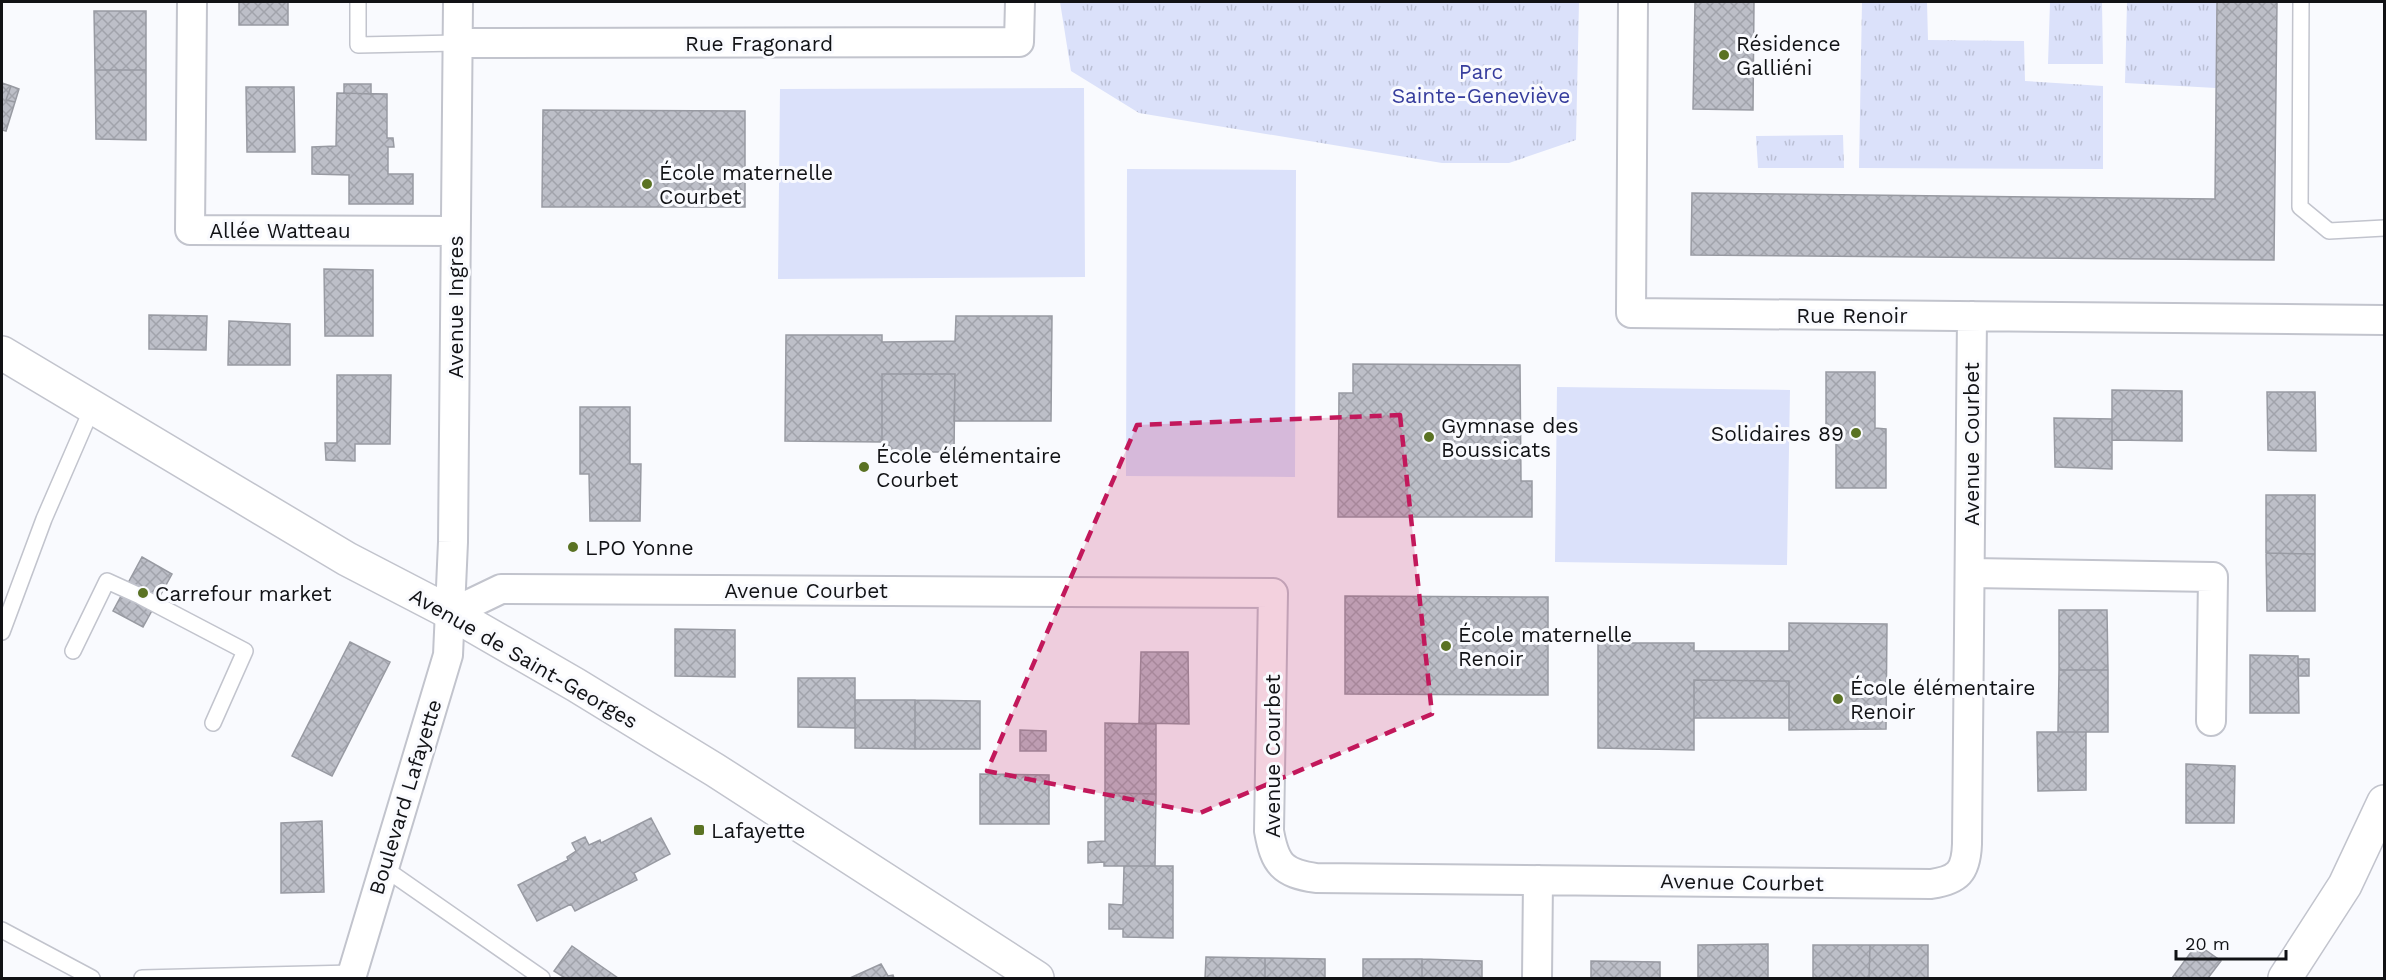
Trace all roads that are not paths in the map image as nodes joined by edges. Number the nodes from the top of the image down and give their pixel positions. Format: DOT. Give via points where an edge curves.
graph roads {
  1 [pos="192,2"];
  2 [pos="358,2"];
  3 [pos="458,2"];
  4 [pos="1020,2"];
  5 [pos="1633,2"];
  6 [pos="2301,2"];
  7 [pos="457,43"];
  8 [pos="2385,228"];
  9 [pos="455,231"];
  10 [pos="1972,316"];
  11 [pos="2385,320"];
  12 [pos="2,353"];
  13 [pos="93,406"];
  14 [pos="1971,573"];
  15 [pos="451,613"];
  16 [pos="2,632"];
  17 [pos="73,651"];
  18 [pos="2211,721"];
  19 [pos="213,723"];
  20 [pos="2385,802"];
  21 [pos="384,868"];
  22 [pos="1538,880"];
  23 [pos="2,930"];
  24 [pos="352,976"];
  25 [pos="92,978"];
  26 [pos="142,978"];
  27 [pos="542,978"];
  28 [pos="1037,978"];
  29 [pos="1537,978"];
  30 [pos="2285,978"];
  1 -- 9 [label="street, Allée Watteau" via="190,230"];
  2 -- 7 [label="lane" via="358,45"];
  3 -- 7 [label="street, Avenue Ingres"];
  4 -- 7 [label="street, Rue Fragonard" via="1019,42"];
  5 -- 10 [label="street, Rue Renoir" via="1631,313"];
  6 -- 8 [label="lane" via="2300,207 2329,231"];
  7 -- 9 [label="street, Avenue Ingres"];
  9 -- 15 [label="street, Avenue Ingres"];
  10 -- 11 [label="street, Rue Renoir"];
  10 -- 14 [label="street, Avenue Courbet"];
  12 -- 13 [label="main road, Avenue de Saint-Georges"];
  13 -- 15 [label="main road, Avenue de Saint-Georges" via="347,559"];
  13 -- 16 [label="lane" via="44,519"];
  14 -- 18 [label="street" via="2213,577"];
  14 -- 22 [label="street, Avenue Courbet" via="1967,844 1966,862 1960,874 1947,882 1930,884"];
  15 -- 21 [label="street, Boulevard Lafayette" via="448,655"];
  15 -- 22 [label="street, Avenue Courbet" via="501,589 1273,593 1269,831 1281,866 1296,875 1316,878"];
  15 -- 28 [label="main road, Avenue de Saint-Georges" via="715,771"];
  17 -- 19 [label="lane" via="107,581 140,596 245,651"];
  20 -- 30 [label="main road" via="2345,885"];
  21 -- 24 [label="street, Boulevard Lafayette"];
  21 -- 27 [label="lane"];
  22 -- 29 [label="street"];
  23 -- 25 [label="lane"];
  24 -- 26 [label="lane"];
}
